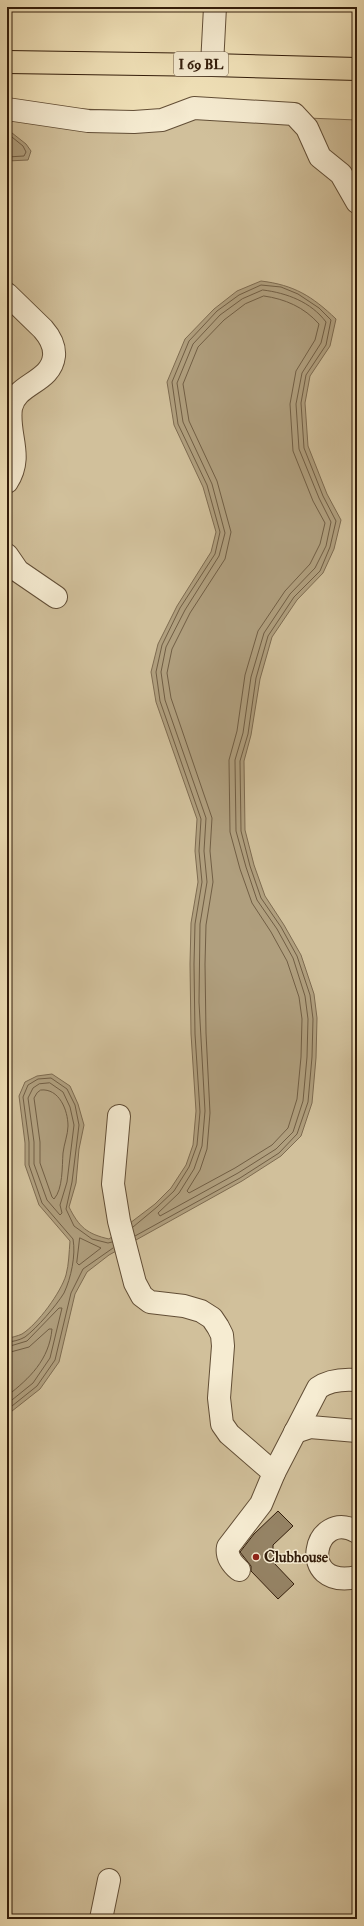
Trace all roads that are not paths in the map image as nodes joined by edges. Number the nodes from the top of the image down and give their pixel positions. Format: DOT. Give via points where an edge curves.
graph roads {
  1 [pos="215,7"];
  2 [pos="7,62"];
  3 [pos="212,65"];
  4 [pos="357,69"];
  5 [pos="7,109"];
  6 [pos="357,202"];
  7 [pos="7,294"];
  8 [pos="7,482"];
  9 [pos="7,555"];
  10 [pos="56,597"];
  11 [pos="119,1116"];
  12 [pos="357,1380"];
  13 [pos="357,1431"];
  14 [pos="295,1432"];
  15 [pos="274,1473"];
  16 [pos="357,1532"];
  17 [pos="239,1570"];
  18 [pos="357,1577"];
  19 [pos="109,1880"];
  20 [pos="101,1919"];
  1 -- 3 [label="street"];
  2 -- 3 [label="main road, I 69 BL"];
  3 -- 4 [label="main road, I 69 BL"];
  5 -- 6 [label="street" via="98,122 162,120 194,108 294,114 307,128 320,157 341,174"];
  7 -- 8 [label="street" via="43,328 54,348 53,360 47,373 19,393 12,404 11,424 16,458"];
  9 -- 10 [label="street" via="18,570"];
  11 -- 15 [label="street" via="113,1184 134,1283 146,1299 157,1304 184,1306 201,1311 212,1318 222,1335 219,1398 222,1424 229,1434"];
  12 -- 14 [label="street" via="333,1381 318,1388"];
  13 -- 14 [label="street" via="310,1427"];
  14 -- 15 [label="street"];
  15 -- 17 [label="street" via="261,1504 226,1552"];
  16 -- 18 [label="street" via="341,1527 333,1529 324,1535 316,1554 318,1565 325,1572 336,1578"];
  19 -- 20 [label="street"];
}
